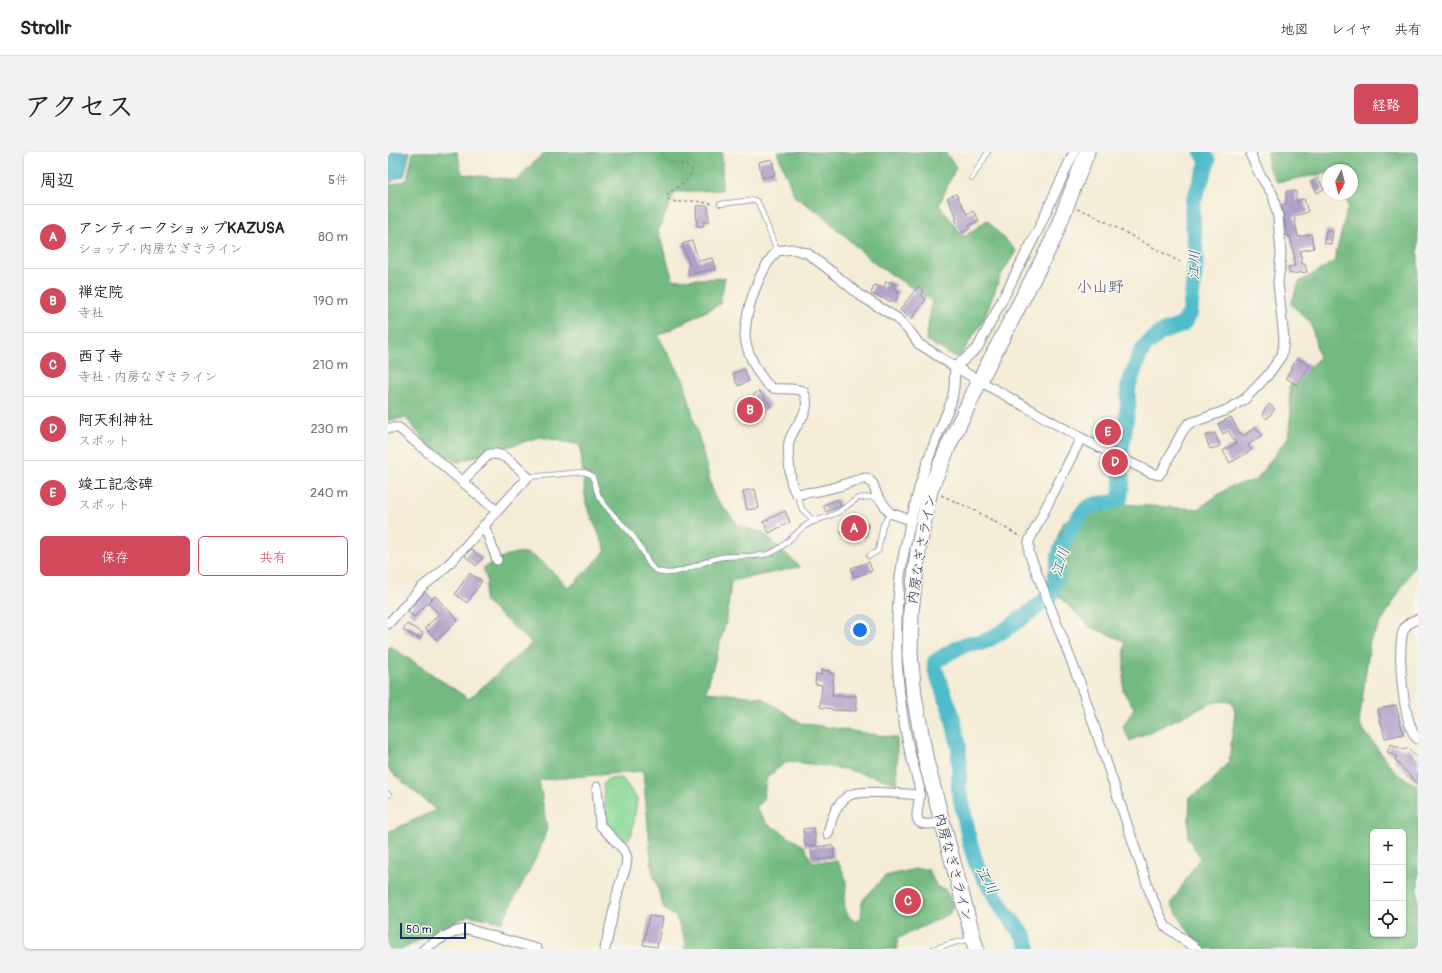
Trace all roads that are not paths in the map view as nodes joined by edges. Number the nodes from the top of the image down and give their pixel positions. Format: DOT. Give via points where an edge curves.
graph roads {
  1 [pos="988,152"];
  2 [pos="1074,152"];
  3 [pos="1088,152"];
  4 [pos="1252,152"];
  5 [pos="972,178"];
  6 [pos="720,204"];
  7 [pos="778,250"];
  8 [pos="955,367"];
  9 [pos="980,380"];
  10 [pos="388,428"];
  11 [pos="1081,438"];
  12 [pos="528,477"];
  13 [pos="462,482"];
  14 [pos="797,494"];
  15 [pos="880,500"];
  16 [pos="497,511"];
  17 [pos="890,513"];
  18 [pos="818,520"];
  19 [pos="911,520"];
  20 [pos="484,525"];
  21 [pos="869,556"];
  22 [pos="497,560"];
  23 [pos="1418,619"];
  24 [pos="388,624"];
  25 [pos="1418,739"];
  26 [pos="597,787"];
  27 [pos="919,795"];
  28 [pos="942,822"];
  29 [pos="828,834"];
  30 [pos="975,944"];
  31 [pos="424,949"];
  32 [pos="537,949"];
  33 [pos="605,949"];
  34 [pos="933,949"];
  35 [pos="1196,949"];
  1 -- 5 [label="lane"];
  2 -- 8 [label="street" via="1037,232 978,346"];
  3 -- 9 [label="highway, 内房なぎさライン" via="1053,240"];
  4 -- 11 [label="street" via="1251,156 1272,195 1278,217 1281,254 1278,283 1284,339 1282,355 1246,399 1227,410 1188,424 1158,475"];
  6 -- 7 [label="lane" via="754,200 758,202"];
  7 -- 8 [label="street" via="792,249 806,253 861,296 897,318 919,344"];
  7 -- 14 [label="street" via="770,258 757,285 749,307 745,335 756,367 772,388 795,388 806,396 804,415 789,442 788,451 792,488"];
  8 -- 9 [label="street"];
  8 -- 19 [label="street" via="953,394 924,472"];
  9 -- 11 [label="street"];
  9 -- 28 [label="highway, 内房なぎさライン" via="930,490 918,551 911,611 910,654 914,695 926,761"];
  10 -- 13 [label="street" via="399,428"];
  11 -- 35 [label="street" via="1029,541 1029,553 1080,683 1160,918 1165,926"];
  12 -- 13 [label="street" via="502,455 493,453"];
  12 -- 16 [label="street"];
  12 -- 18 [label="lane" via="589,473 600,500 630,531 651,567 659,572 678,572 723,557 770,553 793,538 810,522"];
  13 -- 16 [label="street"];
  14 -- 15 [label="street" via="832,488 866,478 873,484"];
  14 -- 18 [label="lane" via="802,509 813,520"];
  15 -- 17 [label="street"];
  15 -- 18 [label="lane" via="872,497 858,498 837,513"];
  16 -- 20 [label="street"];
  17 -- 19 [label="street"];
  17 -- 21 [label="lane" via="883,524 878,550"];
  19 -- 27 [label="street" via="900,576 897,640 904,721 920,788"];
  20 -- 22 [label="street"];
  20 -- 24 [label="street"];
  23 -- 25 [label="street" via="1410,621 1404,628 1400,657 1407,716 1412,732"];
  26 -- 33 [label="street" via="600,825 624,850 627,858"];
  27 -- 28 [label="street" via="919,821 924,824"];
  27 -- 29 [label="street" via="879,792 849,794 832,816"];
  28 -- 30 [label="highway, 内房なぎさライン"];
  30 -- 34 [label="lane" via="957,942"];
  31 -- 32 [label="street" via="448,934 468,929"];
}
